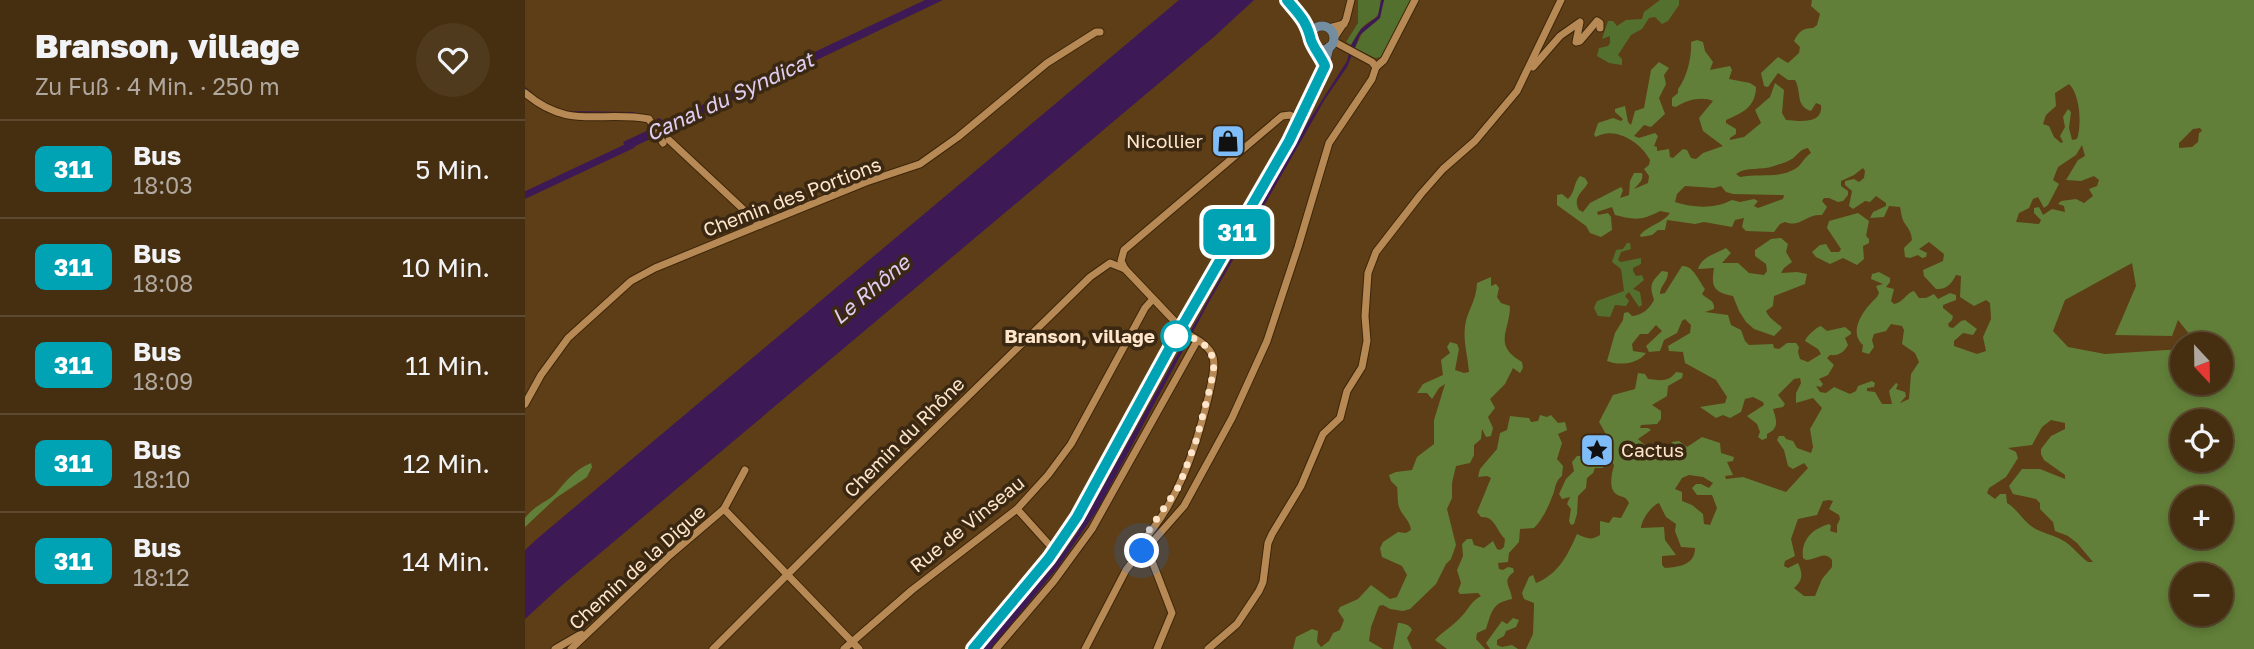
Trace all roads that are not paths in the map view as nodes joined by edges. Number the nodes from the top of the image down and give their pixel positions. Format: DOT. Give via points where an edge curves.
graph roads {
  1 [pos="1287,0"];
  2 [pos="1351,0"];
  3 [pos="1415,0"];
  4 [pos="1561,0"];
  5 [pos="1304,18"];
  6 [pos="1345,23"];
  7 [pos="1325,27"];
  8 [pos="1600,28"];
  9 [pos="1100,32"];
  10 [pos="1311,34"];
  11 [pos="1334,43"];
  12 [pos="1316,48"];
  13 [pos="1325,66"];
  14 [pos="1376,67"];
  15 [pos="1526,76"];
  16 [pos="525,93"];
  17 [pos="1299,121"];
  18 [pos="760,225"];
  19 [pos="1125,269"];
  20 [pos="1153,299"];
  21 [pos="1182,330"];
  22 [pos="1196,340"];
  23 [pos="525,404"];
  24 [pos="745,470"];
  25 [pos="724,509"];
  26 [pos="1017,509"];
  27 [pos="1145,549"];
  28 [pos="1054,550"];
  29 [pos="787,575"];
  30 [pos="590,628"];
  31 [pos="852,642"];
  32 [pos="555,649"];
  33 [pos="571,649"];
  34 [pos="713,649"];
  35 [pos="844,649"];
  36 [pos="859,649"];
  37 [pos="973,649"];
  38 [pos="996,649"];
  39 [pos="1085,649"];
  40 [pos="1157,649"];
  41 [pos="1208,649"];
  1 -- 5 [label="main road"];
  2 -- 6 [label="street"];
  3 -- 14 [label="street"];
  4 -- 15 [label="street"];
  5 -- 7 [label="main road"];
  5 -- 10 [label="main road"];
  6 -- 7 [label="street"];
  6 -- 11 [label="street"];
  7 -- 10 [label="main road"];
  7 -- 11 [label="main road"];
  8 -- 15 [label="street" via="1597,20 1577,43 1574,39 1580,22 1560,36"];
  9 -- 18 [label="street, Chemin des Portions" via="1047,64 920,164"];
  10 -- 12 [label="main road"];
  11 -- 12 [label="main road"];
  11 -- 13 [label="main road"];
  11 -- 14 [label="street"];
  12 -- 13 [label="main road"];
  13 -- 17 [label="main road"];
  14 -- 27 [label="street" via="1329,143 1267,341 1232,418 1178,515"];
  15 -- 41 [label="street" via="1376,252 1367,281 1362,367 1347,391 1340,418 1323,434 1301,485 1272,534 1259,591 1237,624"];
  16 -- 18 [label="street" via="558,114 651,120 664,141"];
  17 -- 19 [label="street" via="1282,116 1127,247 1121,258"];
  17 -- 21 [label="main road"];
  18 -- 23 [label="street, Chemin des Portions" via="631,281 568,338"];
  19 -- 20 [label="street"];
  19 -- 29 [label="street, Chemin du Rhône" via="1110,263 1090,277"];
  20 -- 21 [label="street"];
  20 -- 26 [label="street, Rue de Vinseau" via="1071,444"];
  21 -- 22 [label="street"];
  21 -- 28 [label="main road"];
  22 -- 27 [label="street" via="1211,353 1214,365 1202,424 1179,486 1139,545"];
  22 -- 38 [label="street" via="1085,538"];
  24 -- 25 [label="street"];
  25 -- 29 [label="street"];
  25 -- 30 [label="street, Chemin de la Digue"];
  26 -- 28 [label="street"];
  26 -- 31 [label="street, Rue de Vinseau"];
  27 -- 39 [label="street" via="1126,570"];
  27 -- 40 [label="street" via="1172,613"];
  28 -- 37 [label="main road"];
  29 -- 31 [label="street"];
  29 -- 34 [label="street, Chemin du Rhône"];
  30 -- 32 [label="street"];
  30 -- 33 [label="street, Chemin de la Digue"];
  31 -- 35 [label="street, Rue de Vinseau"];
  31 -- 36 [label="street"];
}
